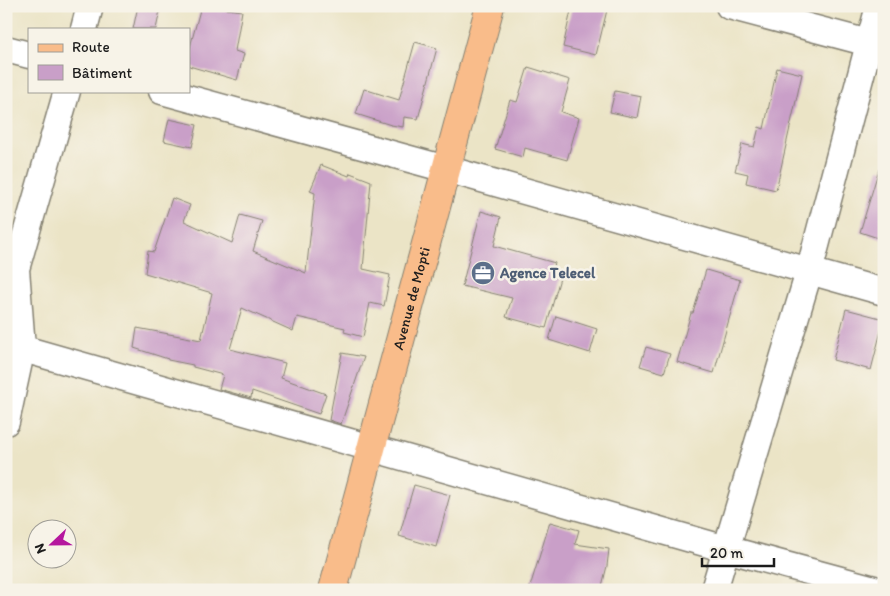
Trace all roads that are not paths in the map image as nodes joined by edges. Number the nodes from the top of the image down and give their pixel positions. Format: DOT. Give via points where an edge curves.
graph roads {
  1 [pos="90,6"];
  2 [pos="490,6"];
  3 [pos="729,6"];
  4 [pos="879,6"];
  5 [pos="84,28"];
  6 [pos="877,45"];
  7 [pos="6,50"];
  8 [pos="28,55"];
  9 [pos="67,92"];
  10 [pos="166,92"];
  11 [pos="446,169"];
  12 [pos="809,272"];
  13 [pos="884,292"];
  14 [pos="14,346"];
  15 [pos="6,422"];
  16 [pos="372,447"];
  17 [pos="726,549"];
  18 [pos="333,590"];
  19 [pos="714,590"];
  20 [pos="878,590"];
  1 -- 5 [label="street"];
  2 -- 11 [label="main road, Avenue de Mopti"];
  3 -- 6 [label="street"];
  4 -- 6 [label="street"];
  6 -- 12 [label="street"];
  7 -- 8 [label="street"];
  9 -- 14 [label="street" via="16,269"];
  10 -- 11 [label="street"];
  11 -- 12 [label="street"];
  11 -- 16 [label="main road, Avenue de Mopti"];
  12 -- 13 [label="street"];
  12 -- 17 [label="street"];
  14 -- 15 [label="street"];
  14 -- 16 [label="street"];
  16 -- 17 [label="street"];
  16 -- 18 [label="main road, Avenue de Mopti"];
  17 -- 19 [label="street"];
  17 -- 20 [label="street"];
}
